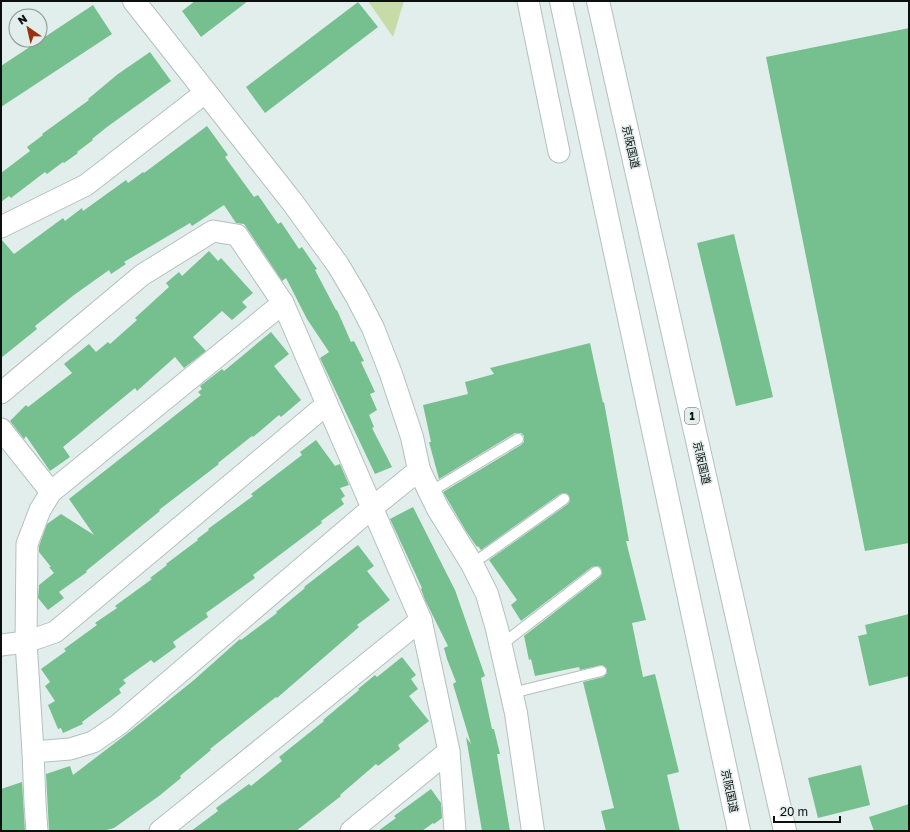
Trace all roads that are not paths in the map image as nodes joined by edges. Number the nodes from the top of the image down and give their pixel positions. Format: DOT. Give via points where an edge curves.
graph roads {
  1 [pos="134,1"];
  2 [pos="528,1"];
  3 [pos="561,1"];
  4 [pos="598,1"];
  5 [pos="206,92"];
  6 [pos="559,152"];
  7 [pos="1,227"];
  8 [pos="283,303"];
  9 [pos="1,394"];
  10 [pos="327,404"];
  11 [pos="1,429"];
  12 [pos="518,439"];
  13 [pos="419,470"];
  14 [pos="51,492"];
  15 [pos="430,492"];
  16 [pos="564,499"];
  17 [pos="372,508"];
  18 [pos="472,564"];
  19 [pos="596,572"];
  20 [pos="421,620"];
  21 [pos="26,642"];
  22 [pos="1,645"];
  23 [pos="501,646"];
  24 [pos="600,671"];
  25 [pos="512,693"];
  26 [pos="448,751"];
  27 [pos="33,752"];
  28 [pos="37,831"];
  29 [pos="160,831"];
  30 [pos="351,831"];
  31 [pos="455,831"];
  32 [pos="533,831"];
  33 [pos="739,831"];
  34 [pos="785,831"];
  1 -- 5 [label="main road"];
  2 -- 6 [label="street"];
  3 -- 33 [label="main road, 京阪国道"];
  4 -- 34 [label="main road, 京阪国道 / 1"];
  5 -- 7 [label="street" via="86,185"];
  5 -- 13 [label="main road" via="293,203 338,265 357,297 373,328 391,374 412,437"];
  8 -- 9 [label="street" via="237,235 212,231 142,275"];
  8 -- 10 [label="street"];
  8 -- 14 [label="street"];
  10 -- 17 [label="street"];
  10 -- 21 [label="street" via="55,632"];
  11 -- 14 [label="street"];
  12 -- 15 [label="lane"];
  13 -- 15 [label="main road"];
  13 -- 17 [label="street"];
  14 -- 21 [label="street" via="40,510 27,544"];
  15 -- 18 [label="main road"];
  16 -- 18 [label="lane"];
  17 -- 20 [label="street"];
  17 -- 27 [label="street" via="118,726 93,742 70,749"];
  18 -- 23 [label="main road" via="487,594"];
  19 -- 23 [label="lane"];
  20 -- 26 [label="street"];
  20 -- 29 [label="street"];
  21 -- 22 [label="street"];
  21 -- 27 [label="street"];
  23 -- 25 [label="main road"];
  24 -- 25 [label="lane"];
  25 -- 32 [label="main road"];
  26 -- 30 [label="street"];
  26 -- 31 [label="street"];
  27 -- 28 [label="street"];
}
